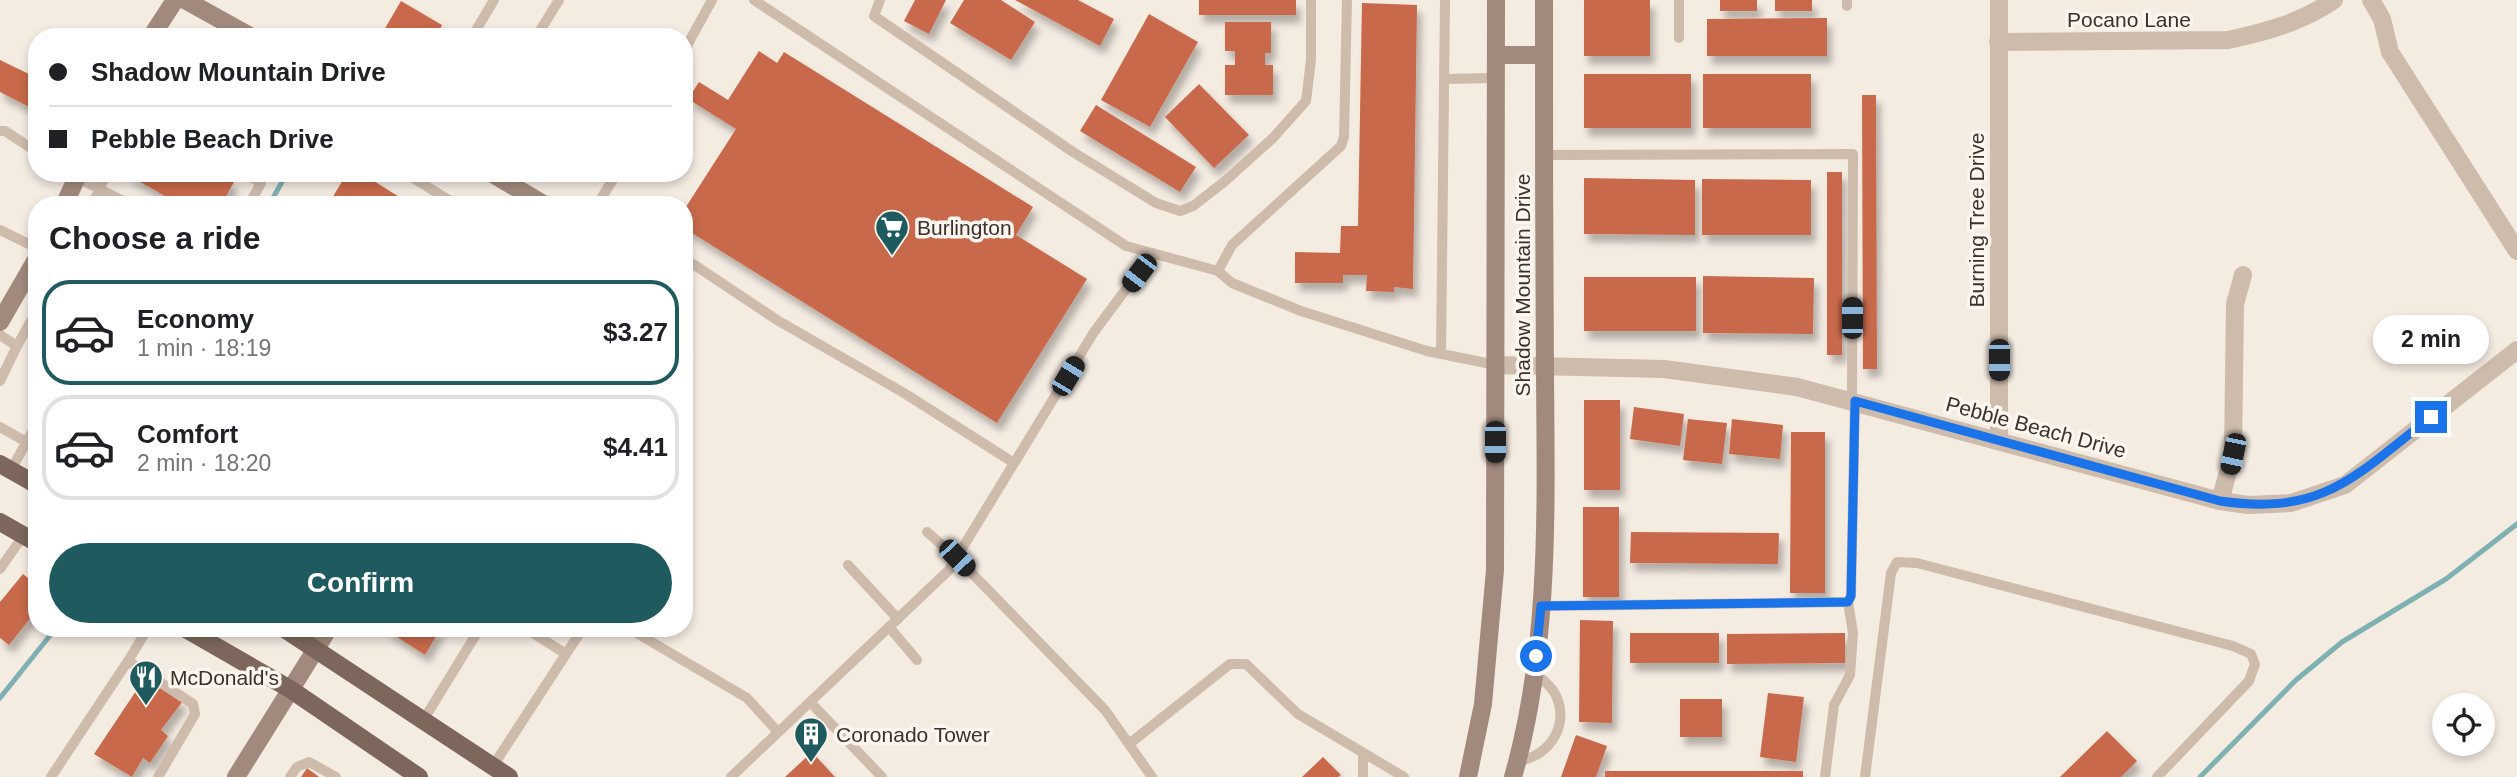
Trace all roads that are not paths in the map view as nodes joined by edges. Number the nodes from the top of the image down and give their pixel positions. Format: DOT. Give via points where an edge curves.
graph roads {
  1 [pos="175,0"];
  2 [pos="185,0"];
  3 [pos="494,0"];
  4 [pos="559,0"];
  5 [pos="712,0"];
  6 [pos="754,0"];
  7 [pos="880,0"];
  8 [pos="1311,0"];
  9 [pos="1445,0"];
  10 [pos="1496,0"];
  11 [pos="1544,0"];
  12 [pos="1679,0"];
  13 [pos="1999,0"];
  14 [pos="2334,0"];
  15 [pos="2371,0"];
  16 [pos="1347,4"];
  17 [pos="157,28"];
  18 [pos="236,28"];
  19 [pos="477,28"];
  20 [pos="542,28"];
  21 [pos="693,35"];
  22 [pos="1679,38"];
  23 [pos="1998,41"];
  24 [pos="1496,55"];
  25 [pos="1544,55"];
  26 [pos="1496,78"];
  27 [pos="1444,79"];
  28 [pos="0,131"];
  29 [pos="28,146"];
  30 [pos="1544,155"];
  31 [pos="86,182"];
  32 [pos="103,182"];
  33 [pos="428,182"];
  34 [pos="506,182"];
  35 [pos="99,190"];
  36 [pos="96,196"];
  37 [pos="112,196"];
  38 [pos="446,196"];
  39 [pos="530,196"];
  40 [pos="0,230"];
  41 [pos="28,244"];
  42 [pos="2517,251"];
  43 [pos="1153,253"];
  44 [pos="693,264"];
  45 [pos="1218,271"];
  46 [pos="28,274"];
  47 [pos="2243,275"];
  48 [pos="0,322"];
  49 [pos="28,326"];
  50 [pos="0,335"];
  51 [pos="17,346"];
  52 [pos="2517,350"];
  53 [pos="1441,354"];
  54 [pos="1496,365"];
  55 [pos="1545,366"];
  56 [pos="0,381"];
  57 [pos="1853,400"];
  58 [pos="0,428"];
  59 [pos="1999,439"];
  60 [pos="28,443"];
  61 [pos="28,448"];
  62 [pos="1014,463"];
  63 [pos="6,467"];
  64 [pos="28,480"];
  65 [pos="2220,501"];
  66 [pos="0,522"];
  67 [pos="928,533"];
  68 [pos="28,538"];
  69 [pos="28,541"];
  70 [pos="957,558"];
  71 [pos="848,565"];
  72 [pos="0,569"];
  73 [pos="1848,602"];
  74 [pos="1541,606"];
  75 [pos="898,619"];
  76 [pos="889,627"];
  77 [pos="143,637"];
  78 [pos="200,637"];
  79 [pos="298,637"];
  80 [pos="324,637"];
  81 [pos="474,637"];
  82 [pos="539,637"];
  83 [pos="577,637"];
  84 [pos="643,637"];
  85 [pos="317,648"];
  86 [pos="566,654"];
  87 [pos="918,660"];
  88 [pos="128,661"];
  89 [pos="1534,673"];
  90 [pos="290,689"];
  91 [pos="810,702"];
  92 [pos="424,719"];
  93 [pos="778,732"];
  94 [pos="1129,744"];
  95 [pos="1363,753"];
  96 [pos="493,766"];
  97 [pos="1515,769"];
  98 [pos="51,777"];
  99 [pos="158,777"];
  100 [pos="236,777"];
  101 [pos="290,777"];
  102 [pos="336,777"];
  103 [pos="419,777"];
  104 [pos="509,777"];
  105 [pos="731,777"];
  106 [pos="882,777"];
  107 [pos="1152,777"];
  108 [pos="1363,777"];
  109 [pos="1404,777"];
  110 [pos="1468,777"];
  111 [pos="1825,777"];
  112 [pos="1865,777"];
  113 [pos="2157,777"];
  1 -- 17 [label="main road"];
  2 -- 18 [label="main road"];
  3 -- 19 [label="lane"];
  4 -- 20 [label="lane"];
  5 -- 21 [label="lane"];
  6 -- 43 [label="lane" via="1126,246"];
  7 -- 8 [label="lane" via="874,16 1073,152 1156,203 1180,211 1224,183 1306,101"];
  9 -- 27 [label="lane"];
  10 -- 24 [label="main road, Shadow Mountain Drive"];
  11 -- 25 [label="main road, Shadow Mountain Drive"];
  12 -- 22 [label="lane"];
  13 -- 23 [label="street, Burning Tree Drive"];
  14 -- 23 [label="street, Pocano Lane" via="2301,19 2228,40"];
  15 -- 42 [label="street" via="2379,9 2390,52"];
  16 -- 45 [label="lane" via="1345,137 1232,245"];
  23 -- 59 [label="street, Burning Tree Drive"];
  24 -- 25 [label="main road"];
  24 -- 26 [label="main road, Shadow Mountain Drive"];
  25 -- 30 [label="main road, Shadow Mountain Drive"];
  26 -- 27 [label="lane"];
  26 -- 54 [label="main road, Shadow Mountain Drive"];
  27 -- 53 [label="lane"];
  28 -- 29 [label="lane"];
  30 -- 55 [label="main road, Shadow Mountain Drive"];
  30 -- 57 [label="lane" via="1853,154"];
  31 -- 35 [label="lane"];
  32 -- 35 [label="lane"];
  33 -- 38 [label="lane"];
  34 -- 39 [label="main road"];
  35 -- 36 [label="lane"];
  35 -- 37 [label="lane"];
  40 -- 41 [label="lane"];
  43 -- 45 [label="lane"];
  43 -- 62 [label="lane" via="1094,332"];
  44 -- 62 [label="lane"];
  45 -- 53 [label="lane" via="1232,284 1301,312"];
  46 -- 48 [label="main road"];
  47 -- 65 [label="street" via="2235,304 2233,454"];
  49 -- 51 [label="lane"];
  50 -- 51 [label="lane"];
  51 -- 56 [label="lane"];
  52 -- 65 [label="street, Pebble Beach Drive" via="2345,485 2291,503"];
  53 -- 54 [label="lane"];
  54 -- 55 [label="street, Pebble Beach Drive"];
  54 -- 110 [label="main road, Shadow Mountain Drive" via="1491,638"];
  55 -- 57 [label="street, Pebble Beach Drive" via="1664,369 1738,377"];
  55 -- 74 [label="main road, Shadow Mountain Drive"];
  57 -- 59 [label="street, Pebble Beach Drive"];
  57 -- 73 [label="lane"];
  58 -- 60 [label="lane"];
  59 -- 65 [label="street, Pebble Beach Drive"];
  61 -- 63 [label="lane"];
  62 -- 70 [label="lane"];
  63 -- 64 [label="main road"];
  66 -- 68 [label="main road"];
  67 -- 70 [label="lane"];
  69 -- 72 [label="lane"];
  70 -- 75 [label="lane"];
  70 -- 94 [label="lane" via="1105,710"];
  71 -- 75 [label="lane"];
  73 -- 74 [label="lane"];
  73 -- 111 [label="lane" via="1853,633 1850,675 1834,705"];
  74 -- 89 [label="main road, Shadow Mountain Drive"];
  75 -- 76 [label="lane"];
  76 -- 87 [label="lane"];
  76 -- 91 [label="lane"];
  77 -- 88 [label="lane"];
  78 -- 90 [label="main road"];
  79 -- 85 [label="main road"];
  80 -- 85 [label="main road"];
  81 -- 92 [label="lane"];
  82 -- 86 [label="lane"];
  83 -- 86 [label="lane"];
  84 -- 93 [label="lane" via="747,698"];
  85 -- 90 [label="main road"];
  85 -- 92 [label="main road"];
  86 -- 96 [label="lane"];
  88 -- 98 [label="lane"];
  88 -- 99 [label="lane" via="193,704 195,714"];
  89 -- 97 [label="main road, Shadow Mountain Drive"];
  89 -- 97 [label="lane" via="1555,695 1560,710 1558,732 1542,753"];
  90 -- 100 [label="main road"];
  90 -- 103 [label="main road"];
  91 -- 93 [label="lane"];
  91 -- 106 [label="lane"];
  92 -- 96 [label="main road"];
  93 -- 105 [label="lane"];
  94 -- 95 [label="lane" via="1230,664 1239,664 1250,668 1298,714"];
  94 -- 107 [label="lane"];
  95 -- 108 [label="lane"];
  95 -- 109 [label="lane"];
  96 -- 104 [label="main road"];
  101 -- 102 [label="lane" via="297,767 309,762"];
  112 -- 113 [label="lane" via="1891,573 1897,562 1917,563 2251,654 2255,664 2249,681"];
}
